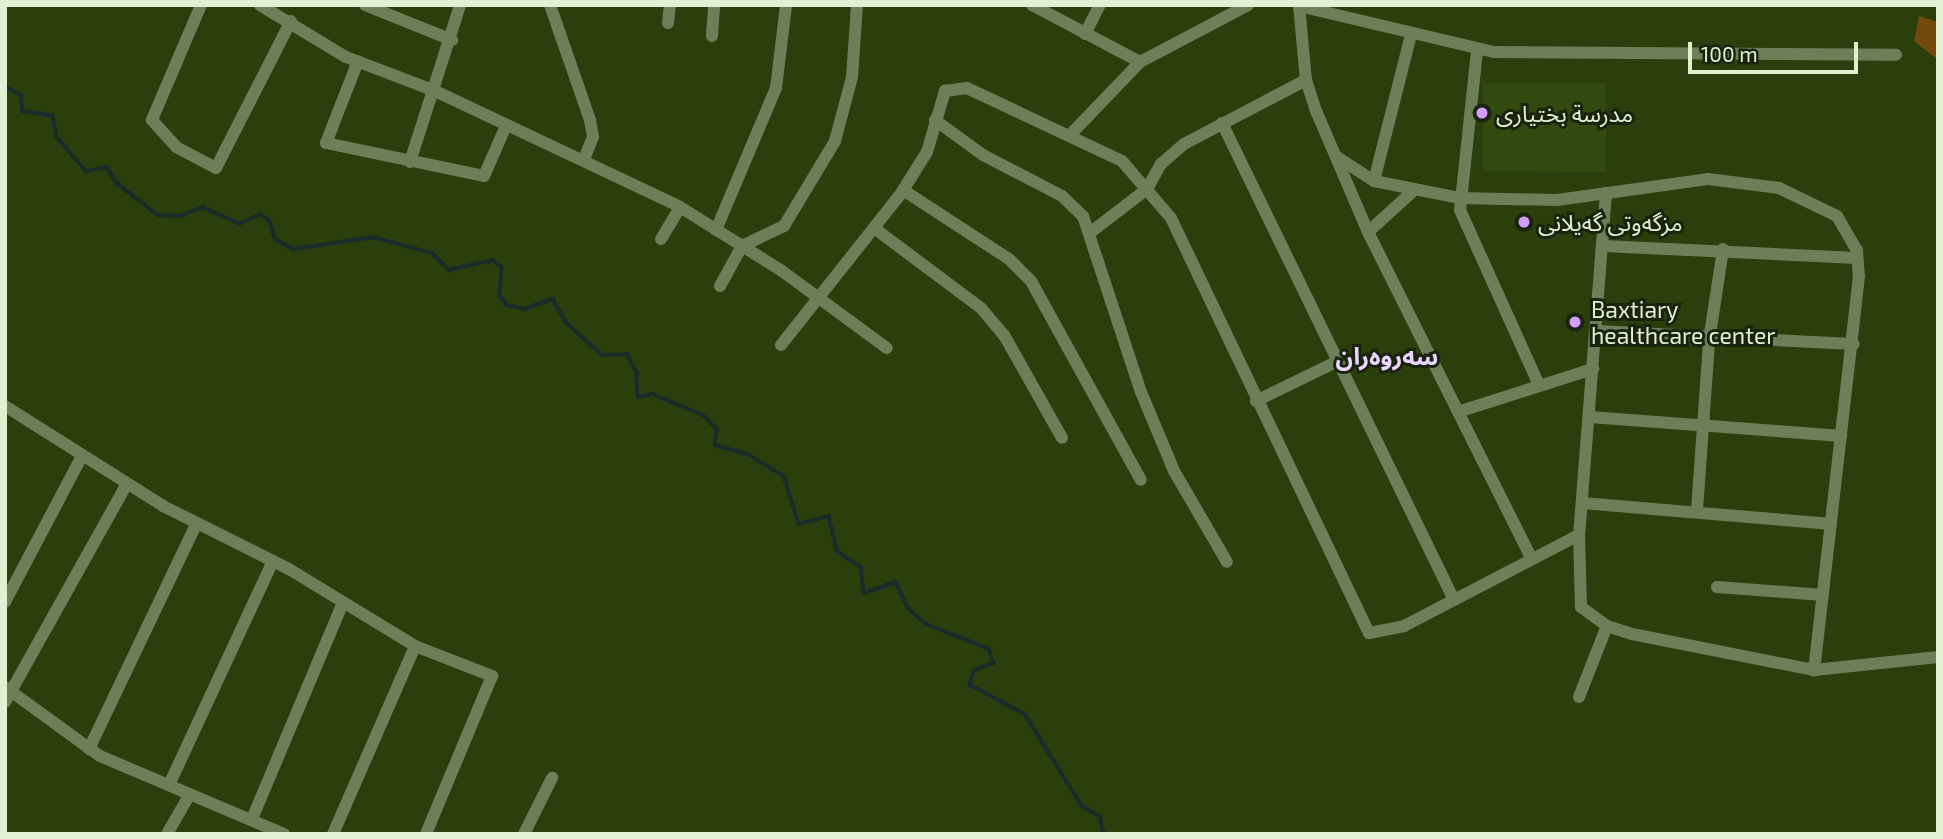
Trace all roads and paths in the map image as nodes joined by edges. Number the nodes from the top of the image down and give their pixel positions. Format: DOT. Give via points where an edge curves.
graph roads {
  1 [pos="201,5"];
  2 [pos="260,5"];
  3 [pos="365,5"];
  4 [pos="460,5"];
  5 [pos="550,5"];
  6 [pos="670,5"];
  7 [pos="714,5"];
  8 [pos="786,5"];
  9 [pos="857,5"];
  10 [pos="1032,5"];
  11 [pos="1100,5"];
  12 [pos="1247,5"];
  13 [pos="1299,6"];
  14 [pos="291,21"];
  15 [pos="668,23"];
  16 [pos="1085,34"];
  17 [pos="1411,35"];
  18 [pos="712,36"];
  19 [pos="452,40"];
  20 [pos="1477,51"];
  21 [pos="1896,55"];
  22 [pos="358,61"];
  23 [pos="1140,62"];
  24 [pos="1306,80"];
  25 [pos="433,90"];
  26 [pos="935,120"];
  27 [pos="1222,123"];
  28 [pos="506,125"];
  29 [pos="1070,135"];
  30 [pos="1338,157"];
  31 [pos="584,159"];
  32 [pos="410,162"];
  33 [pos="1374,181"];
  34 [pos="1147,189"];
  35 [pos="903,190"];
  36 [pos="1413,191"];
  37 [pos="1606,193"];
  38 [pos="1460,198"];
  39 [pos="680,207"];
  40 [pos="874,228"];
  41 [pos="716,230"];
  42 [pos="1091,232"];
  43 [pos="1368,232"];
  44 [pos="661,239"];
  45 [pos="742,246"];
  46 [pos="1603,246"];
  47 [pos="1723,249"];
  48 [pos="1857,258"];
  49 [pos="720,286"];
  50 [pos="814,296"];
  51 [pos="1597,331"];
  52 [pos="1709,341"];
  53 [pos="1853,344"];
  54 [pos="781,345"];
  55 [pos="887,348"];
  56 [pos="1338,361"];
  57 [pos="1592,369"];
  58 [pos="1539,385"];
  59 [pos="1256,401"];
  60 [pos="7,410"];
  61 [pos="1461,411"];
  62 [pos="1590,417"];
  63 [pos="1704,428"];
  64 [pos="1841,436"];
  65 [pos="1062,438"];
  66 [pos="82,456"];
  67 [pos="1141,480"];
  68 [pos="127,484"];
  69 [pos="1582,503"];
  70 [pos="1698,510"];
  71 [pos="197,523"];
  72 [pos="1831,524"];
  73 [pos="1579,535"];
  74 [pos="1531,558"];
  75 [pos="273,561"];
  76 [pos="1227,562"];
  77 [pos="1717,587"];
  78 [pos="1823,595"];
  79 [pos="1454,600"];
  80 [pos="5,602"];
  81 [pos="343,602"];
  82 [pos="1607,626"];
  83 [pos="415,646"];
  84 [pos="1938,657"];
  85 [pos="1814,670"];
  86 [pos="7,694"];
  87 [pos="1579,697"];
  88 [pos="89,749"];
  89 [pos="552,778"];
  90 [pos="169,785"];
  91 [pos="190,794"];
  92 [pos="255,825"];
  93 [pos="167,834"];
  94 [pos="284,834"];
  95 [pos="333,834"];
  96 [pos="426,834"];
  97 [pos="524,834"];
  1 -- 14 [label="street" via="152,120 176,147 216,168"];
  2 -- 14 [label="street"];
  3 -- 19 [label="street"];
  4 -- 19 [label="street"];
  5 -- 31 [label="street" via="590,120 593,137"];
  6 -- 15 [label="street"];
  7 -- 18 [label="street"];
  8 -- 41 [label="street" via="776,88"];
  9 -- 45 [label="street" via="852,77 835,141 784,226"];
  10 -- 16 [label="street"];
  11 -- 16 [label="street"];
  12 -- 23 [label="street"];
  13 -- 17 [label="street" via="1340,12"];
  13 -- 24 [label="street"];
  14 -- 22 [label="street"];
  16 -- 23 [label="street"];
  17 -- 20 [label="street"];
  17 -- 33 [label="street"];
  19 -- 25 [label="street"];
  20 -- 21 [label="street"];
  20 -- 38 [label="street"];
  22 -- 25 [label="street"];
  22 -- 32 [label="street" via="326,143"];
  23 -- 29 [label="street"];
  24 -- 27 [label="street"];
  24 -- 30 [label="street"];
  25 -- 28 [label="street"];
  25 -- 32 [label="street"];
  26 -- 29 [label="street" via="945,91 967,88"];
  26 -- 35 [label="street" via="927,152"];
  26 -- 42 [label="street" via="983,155 1062,196"];
  27 -- 34 [label="street" via="1161,164"];
  27 -- 56 [label="street"];
  28 -- 31 [label="street"];
  28 -- 32 [label="street" via="484,176"];
  29 -- 34 [label="street" via="1122,160"];
  30 -- 33 [label="street"];
  30 -- 43 [label="street"];
  31 -- 39 [label="street"];
  33 -- 36 [label="street"];
  34 -- 42 [label="street"];
  34 -- 59 [label="street" via="1188,251"];
  35 -- 40 [label="street"];
  35 -- 67 [label="street" via="1009,259 1031,281"];
  36 -- 38 [label="street"];
  36 -- 43 [label="street"];
  37 -- 38 [label="street" via="1507,202"];
  37 -- 46 [label="street"];
  37 -- 48 [label="street" via="1708,179 1779,188 1838,216"];
  38 -- 58 [label="street" via="1460,210"];
  39 -- 41 [label="street"];
  39 -- 44 [label="street"];
  40 -- 50 [label="street"];
  40 -- 65 [label="street" via="981,308 1004,335"];
  41 -- 45 [label="street"];
  42 -- 76 [label="street" via="1141,392 1174,471"];
  43 -- 61 [label="street"];
  45 -- 49 [label="street"];
  45 -- 50 [label="street"];
  46 -- 47 [label="street"];
  46 -- 51 [label="street"];
  47 -- 48 [label="street"];
  47 -- 52 [label="street"];
  48 -- 53 [label="street"];
  50 -- 54 [label="street"];
  50 -- 55 [label="street"];
  51 -- 52 [label="street"];
  51 -- 57 [label="street"];
  52 -- 53 [label="street"];
  52 -- 63 [label="street"];
  53 -- 64 [label="street"];
  56 -- 59 [label="street"];
  56 -- 79 [label="street"];
  57 -- 58 [label="street"];
  57 -- 62 [label="street"];
  58 -- 61 [label="street"];
  59 -- 79 [label="street" via="1369,633 1404,626"];
  60 -- 66 [label="street"];
  61 -- 74 [label="street"];
  62 -- 63 [label="street"];
  62 -- 69 [label="street"];
  63 -- 64 [label="street"];
  63 -- 70 [label="street"];
  64 -- 72 [label="street"];
  66 -- 68 [label="street"];
  66 -- 80 [label="street"];
  68 -- 71 [label="street"];
  68 -- 86 [label="street"];
  69 -- 70 [label="street"];
  69 -- 73 [label="street"];
  70 -- 72 [label="street"];
  71 -- 75 [label="street"];
  71 -- 88 [label="street"];
  72 -- 78 [label="street"];
  73 -- 74 [label="street"];
  73 -- 82 [label="street" via="1581,607"];
  74 -- 79 [label="street"];
  75 -- 81 [label="street"];
  75 -- 90 [label="street"];
  77 -- 78 [label="street"];
  78 -- 85 [label="street"];
  81 -- 83 [label="street"];
  81 -- 92 [label="street"];
  82 -- 85 [label="street" via="1676,645"];
  82 -- 87 [label="street"];
  83 -- 95 [label="street"];
  83 -- 96 [label="street" via="492,677"];
  84 -- 85 [label="street"];
  86 -- 88 [label="street"];
  88 -- 90 [label="street"];
  89 -- 97 [label="street"];
  90 -- 91 [label="street"];
  91 -- 92 [label="street"];
  91 -- 93 [label="street"];
  92 -- 94 [label="street"];
}
